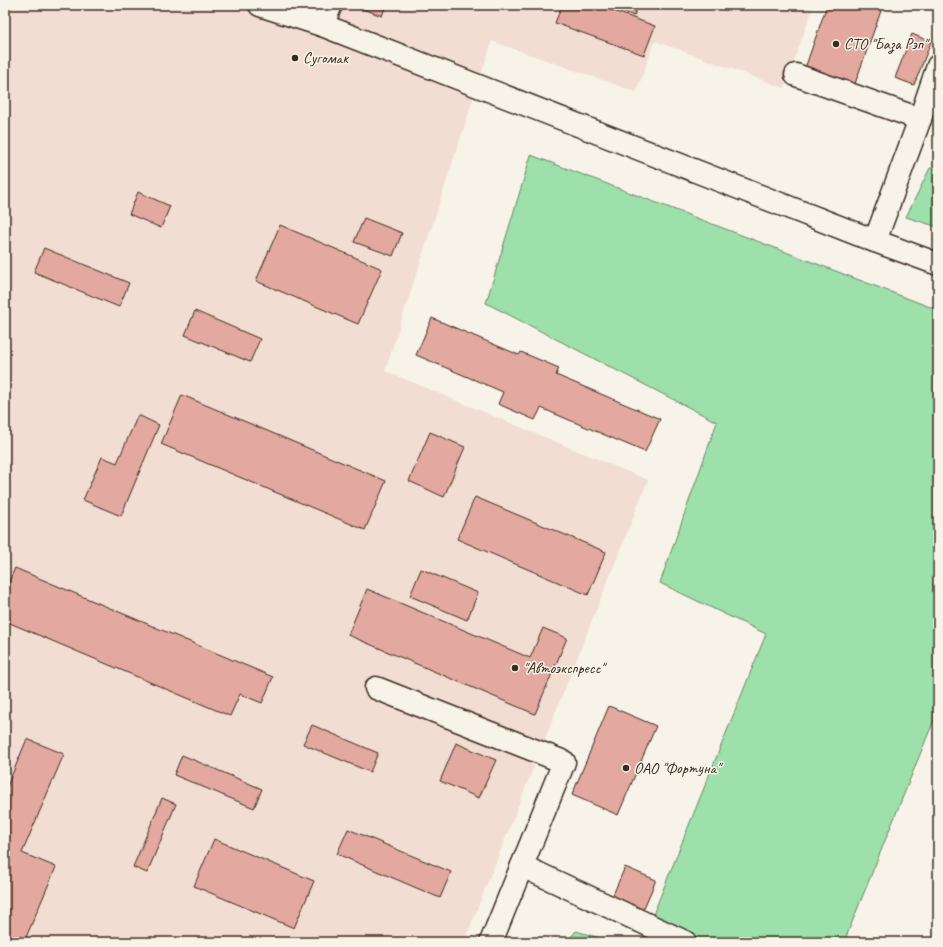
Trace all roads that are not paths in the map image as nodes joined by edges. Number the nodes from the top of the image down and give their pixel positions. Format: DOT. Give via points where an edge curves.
graph roads {
  1 [pos="260,5"];
  2 [pos="330,5"];
  3 [pos="322,25"];
  4 [pos="938,66"];
  5 [pos="796,75"];
  6 [pos="920,119"];
  7 [pos="875,241"];
  8 [pos="938,264"];
  9 [pos="376,688"];
  10 [pos="522,866"];
  11 [pos="492,942"];
  12 [pos="685,942"];
  1 -- 3 [label="lane"];
  2 -- 3 [label="lane"];
  3 -- 7 [label="lane"];
  4 -- 6 [label="lane"];
  5 -- 6 [label="lane"];
  6 -- 7 [label="lane"];
  7 -- 8 [label="lane"];
  9 -- 10 [label="lane" via="564,762"];
  10 -- 11 [label="lane"];
  10 -- 12 [label="lane"];
}
